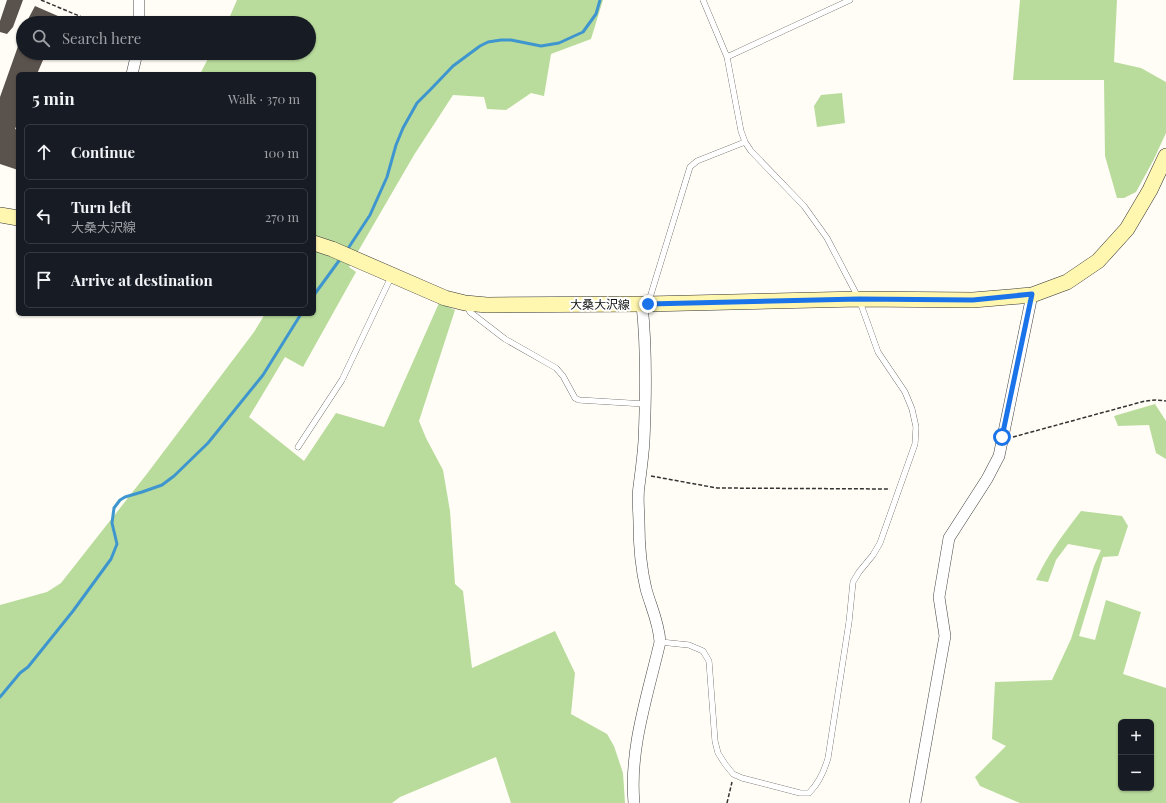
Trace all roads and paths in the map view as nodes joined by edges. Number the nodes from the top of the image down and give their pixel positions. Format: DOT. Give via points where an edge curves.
graph roads {
  1 [pos="41,0"];
  2 [pos="139,0"];
  3 [pos="703,0"];
  4 [pos="850,0"];
  5 [pos="79,16"];
  6 [pos="139,16"];
  7 [pos="728,57"];
  8 [pos="135,60"];
  9 [pos="132,72"];
  10 [pos="745,142"];
  11 [pos="1166,156"];
  12 [pos="0,215"];
  13 [pos="16,218"];
  14 [pos="316,244"];
  15 [pos="392,275"];
  16 [pos="1032,294"];
  17 [pos="859,299"];
  18 [pos="465,303"];
  19 [pos="645,304"];
  20 [pos="1166,402"];
  21 [pos="645,404"];
  22 [pos="1002,437"];
  23 [pos="298,447"];
  24 [pos="642,474"];
  25 [pos="898,492"];
  26 [pos="660,642"];
  27 [pos="733,774"];
  28 [pos="634,803"];
  29 [pos="727,803"];
  30 [pos="915,803"];
  1 -- 5 [label="path"];
  2 -- 6 [label="street"];
  3 -- 7 [label="lane"];
  4 -- 7 [label="lane"];
  7 -- 10 [label="lane"];
  8 -- 9 [label="street"];
  10 -- 17 [label="lane" via="804,206 827,238"];
  10 -- 19 [label="lane" via="697,161 690,167"];
  11 -- 16 [label="main road, 大桑大沢線" via="1127,229 1098,261 1067,282"];
  12 -- 13 [label="main road"];
  14 -- 15 [label="main road, 大桑大沢線"];
  15 -- 18 [label="main road, 大桑大沢線" via="445,298"];
  15 -- 23 [label="lane" via="342,380"];
  16 -- 17 [label="main road, 大桑大沢線" via="973,300"];
  16 -- 22 [label="street"];
  17 -- 19 [label="main road, 大桑大沢線"];
  17 -- 25 [label="lane" via="878,352 905,392 916,428 914,444"];
  18 -- 19 [label="main road, 大桑大沢線" via="487,306"];
  18 -- 21 [label="lane" via="470,312 505,339 556,368 575,398"];
  19 -- 21 [label="street"];
  20 -- 22 [label="path" via="1145,401 1010,438"];
  21 -- 24 [label="street"];
  22 -- 30 [label="street" via="999,456 987,479 949,538 939,597 945,636"];
  24 -- 25 [label="path" via="717,488 876,488 893,489"];
  24 -- 26 [label="street" via="639,487 642,564 646,590 660,629"];
  25 -- 27 [label="lane" via="880,543 853,582 849,622 824,772 809,793 800,793"];
  26 -- 27 [label="lane" via="689,645 703,651 710,661 715,741 718,753"];
  26 -- 28 [label="street" via="635,756"];
  27 -- 29 [label="path"];
}
